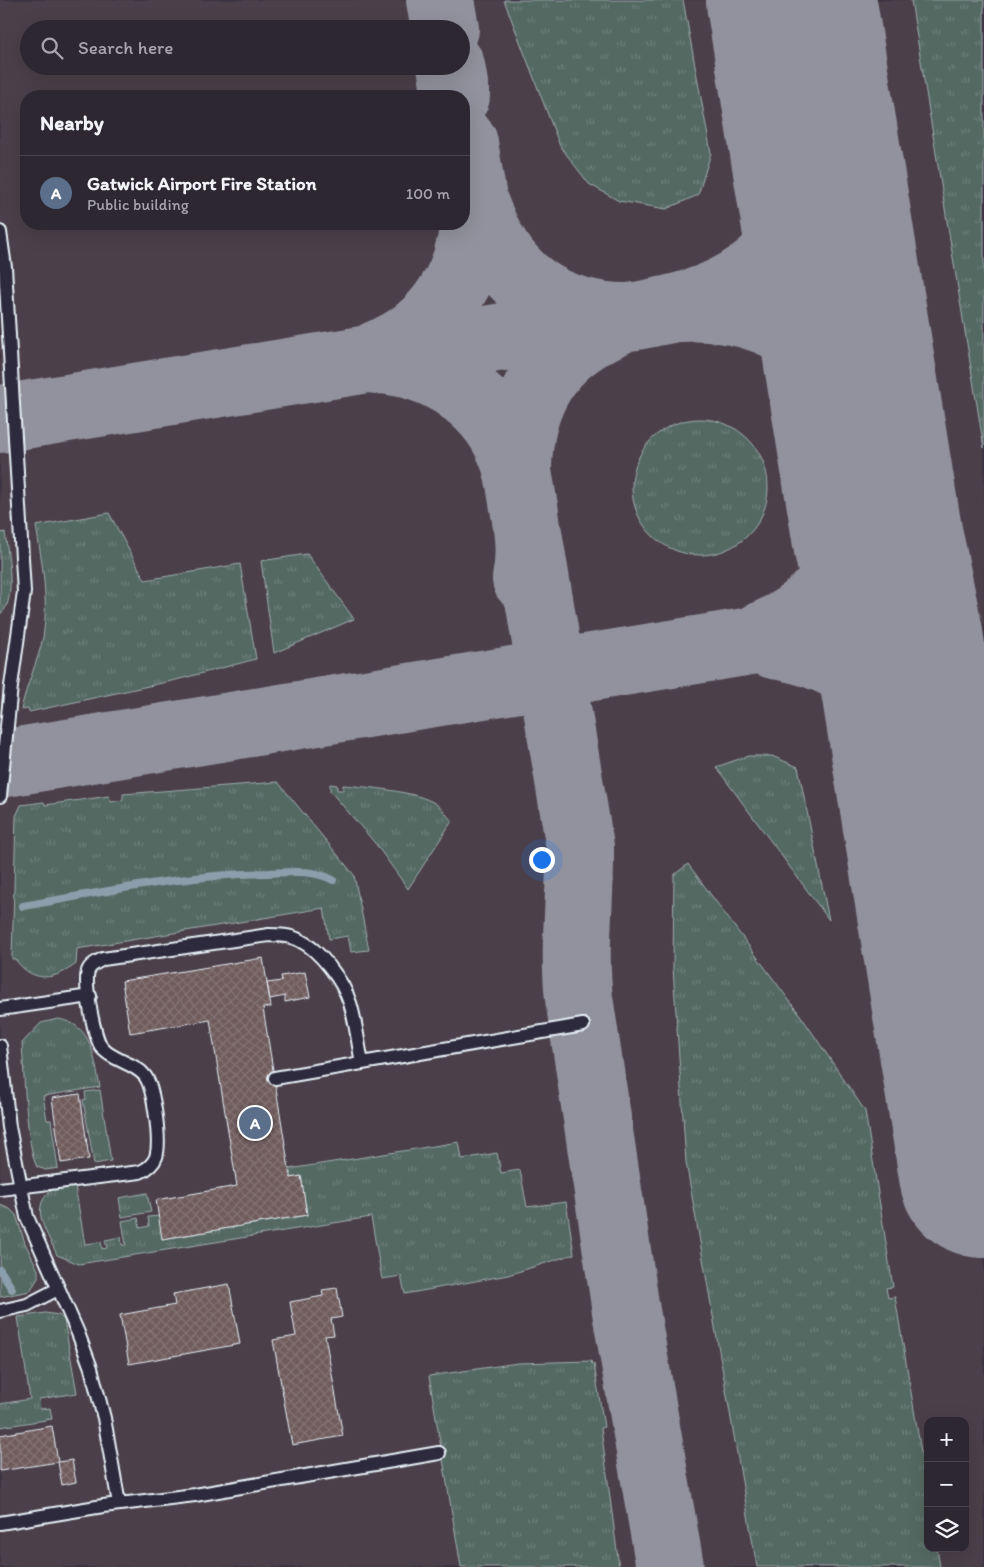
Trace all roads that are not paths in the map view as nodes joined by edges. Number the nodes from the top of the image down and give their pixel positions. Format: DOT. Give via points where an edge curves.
graph roads {
  1 [pos="0,232"];
  2 [pos="0,796"];
  3 [pos="90,996"];
  4 [pos="0,1009"];
  5 [pos="583,1025"];
  6 [pos="0,1046"];
  7 [pos="362,1063"];
  8 [pos="275,1078"];
  9 [pos="20,1186"];
  10 [pos="0,1189"];
  11 [pos="58,1289"];
  12 [pos="0,1311"];
  13 [pos="439,1453"];
  14 [pos="119,1504"];
  15 [pos="0,1523"];
  1 -- 2 [label="lane" via="5,267 24,578"];
  3 -- 4 [label="lane"];
  3 -- 7 [label="lane" via="88,972 102,959 269,935 288,936 314,951 342,987 349,1002"];
  3 -- 9 [label="lane" via="96,1037 102,1048 143,1073 148,1080 152,1090 157,1155 154,1163 140,1172"];
  5 -- 7 [label="lane"];
  6 -- 9 [label="lane" via="9,1127"];
  7 -- 8 [label="lane"];
  9 -- 10 [label="lane"];
  9 -- 11 [label="lane" via="27,1217"];
  11 -- 12 [label="lane" via="27,1305"];
  11 -- 14 [label="lane" via="95,1381"];
  13 -- 14 [label="lane" via="195,1495"];
  14 -- 15 [label="lane"];
}
